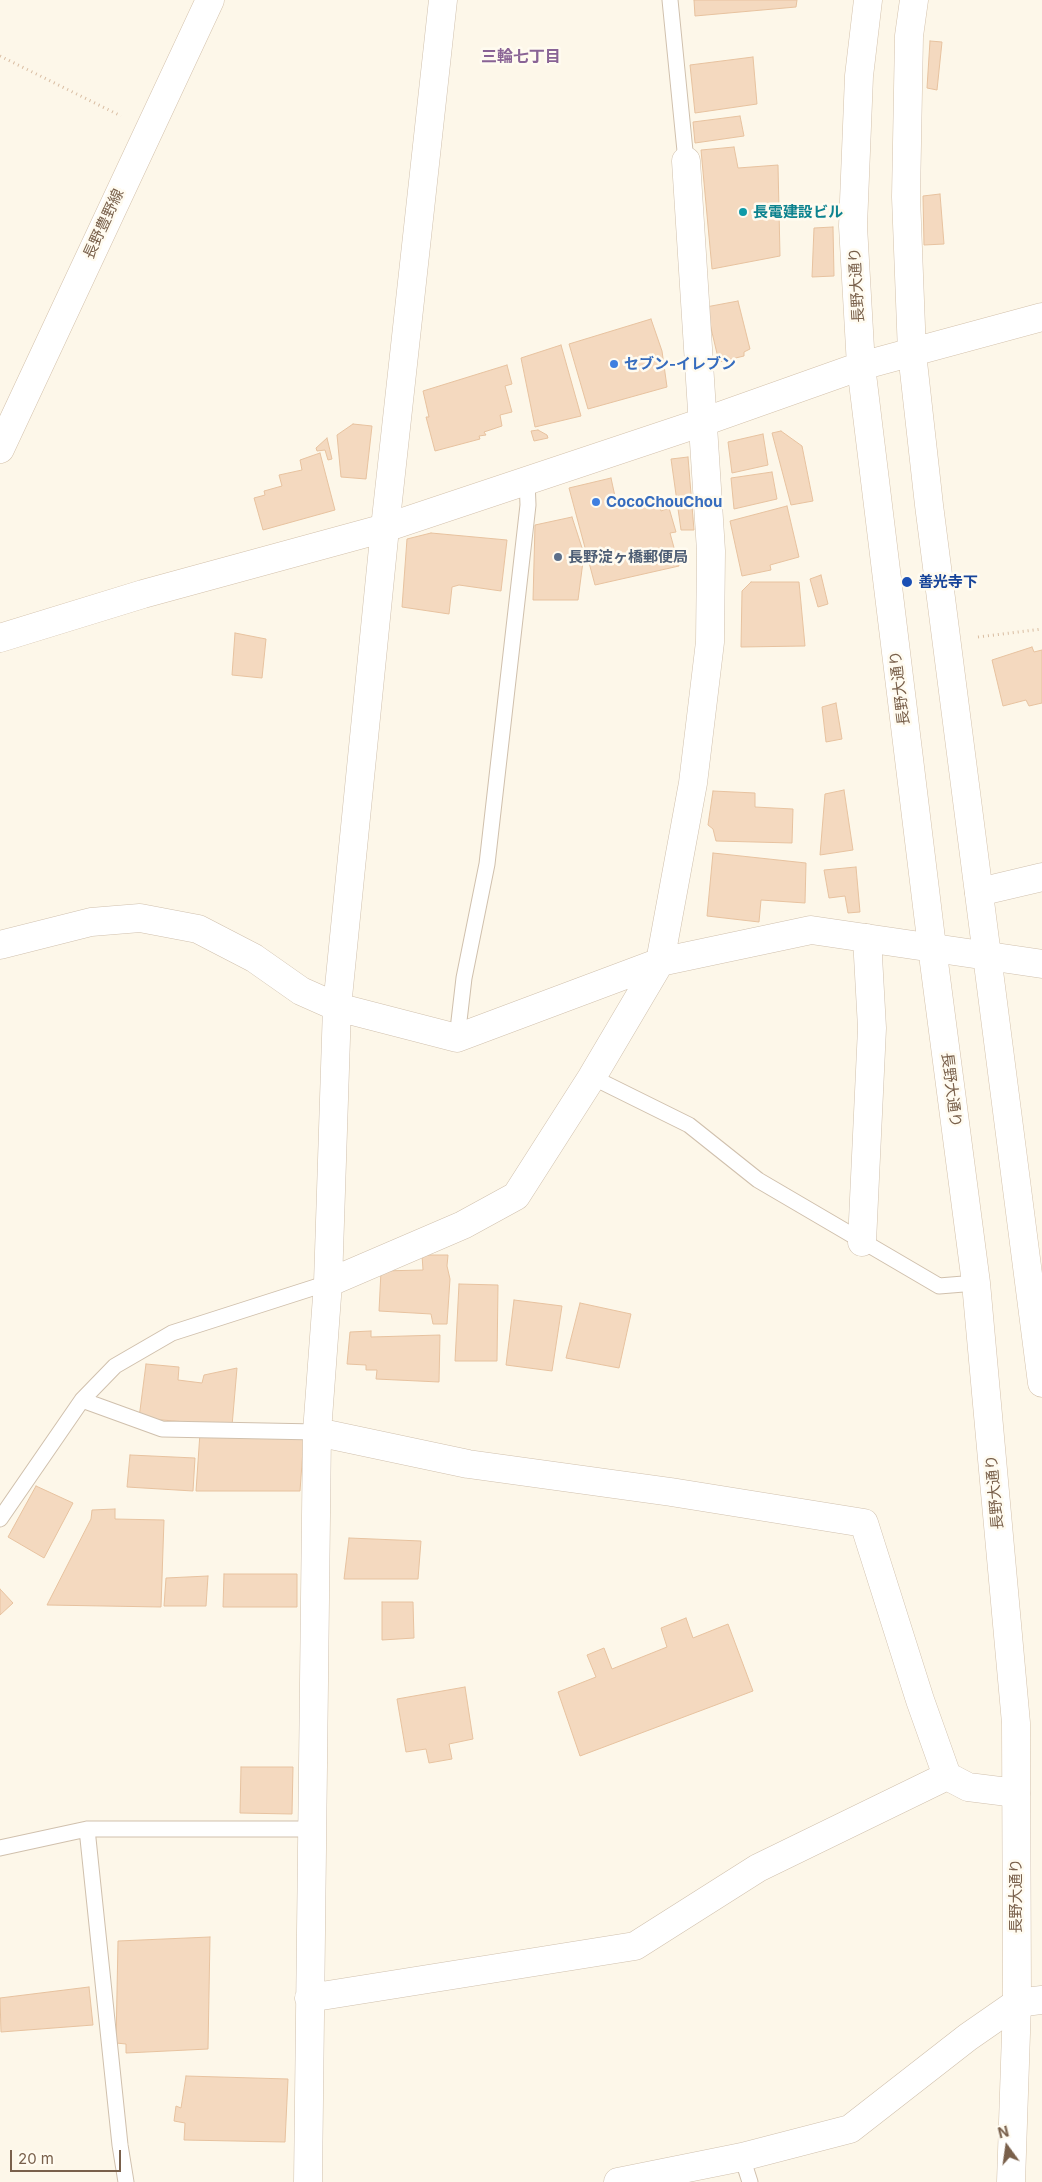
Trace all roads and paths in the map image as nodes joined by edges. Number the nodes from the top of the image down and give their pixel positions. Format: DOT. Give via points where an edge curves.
graph roads {
  1 [pos="210,0"];
  2 [pos="443,0"];
  3 [pos="670,0"];
  4 [pos="868,0"];
  5 [pos="914,0"];
  6 [pos="0,56"];
  7 [pos="148,129"];
  8 [pos="686,161"];
  9 [pos="1042,317"];
  10 [pos="912,353"];
  11 [pos="861,366"];
  12 [pos="703,422"];
  13 [pos="0,449"];
  14 [pos="527,480"];
  15 [pos="385,528"];
  16 [pos="1042,629"];
  17 [pos="0,638"];
  18 [pos="947,642"];
  19 [pos="1042,877"];
  20 [pos="979,892"];
  21 [pos="867,938"];
  22 [pos="0,945"];
  23 [pos="932,947"];
  24 [pos="988,955"];
  25 [pos="660,962"];
  26 [pos="1042,964"];
  27 [pos="337,1007"];
  28 [pos="457,1038"];
  29 [pos="592,1077"];
  30 [pos="862,1242"];
  31 [pos="328,1282"];
  32 [pos="976,1283"];
  33 [pos="1041,1369"];
  34 [pos="82,1400"];
  35 [pos="317,1432"];
  36 [pos="0,1519"];
  37 [pos="947,1776"];
  38 [pos="1016,1793"];
  39 [pos="86,1829"];
  40 [pos="314,1829"];
  41 [pos="0,1848"];
  42 [pos="309,1998"];
  43 [pos="1029,2002"];
  44 [pos="746,2170"];
  45 [pos="126,2182"];
  46 [pos="308,2182"];
  47 [pos="618,2182"];
  48 [pos="1011,2182"];
  1 -- 7 [label="street, 長野豊野線"];
  2 -- 15 [label="street"];
  3 -- 8 [label="lane"];
  4 -- 11 [label="street, 長野大通り" via="860,76 853,226"];
  5 -- 10 [label="street" via="909,36 906,197"];
  6 -- 7 [label="path"];
  7 -- 13 [label="street, 長野豊野線"];
  8 -- 12 [label="street"];
  9 -- 10 [label="street"];
  10 -- 11 [label="street"];
  10 -- 18 [label="street"];
  11 -- 12 [label="street"];
  11 -- 23 [label="street, 長野大通り"];
  12 -- 14 [label="street"];
  12 -- 25 [label="street" via="711,551 710,642 694,782"];
  14 -- 15 [label="street"];
  14 -- 28 [label="lane" via="528,505 488,855 464,978"];
  15 -- 17 [label="street" via="143,594"];
  15 -- 27 [label="street"];
  16 -- 18 [label="path"];
  18 -- 20 [label="street"];
  19 -- 20 [label="street"];
  20 -- 24 [label="street"];
  21 -- 23 [label="street"];
  21 -- 25 [label="street" via="811,930"];
  21 -- 30 [label="street" via="872,1028"];
  22 -- 27 [label="street" via="91,922 140,918 198,929 254,958 301,991"];
  23 -- 24 [label="street"];
  23 -- 32 [label="street, 長野大通り"];
  24 -- 26 [label="street"];
  24 -- 33 [label="street"];
  25 -- 28 [label="street"];
  25 -- 29 [label="street"];
  27 -- 28 [label="street"];
  27 -- 31 [label="street"];
  29 -- 30 [label="lane" via="689,1125 758,1180"];
  29 -- 31 [label="street" via="516,1196 463,1225"];
  30 -- 32 [label="lane" via="940,1286"];
  31 -- 34 [label="lane" via="172,1333 115,1366"];
  31 -- 35 [label="street"];
  32 -- 38 [label="street, 長野大通り" via="1016,1723"];
  34 -- 35 [label="lane" via="162,1429"];
  34 -- 36 [label="lane"];
  35 -- 37 [label="street" via="468,1464 671,1492 864,1524"];
  35 -- 40 [label="street"];
  37 -- 38 [label="street" via="968,1787"];
  37 -- 42 [label="street" via="758,1868 635,1946"];
  38 -- 43 [label="street, 長野大通り"];
  39 -- 40 [label="lane"];
  39 -- 41 [label="lane"];
  39 -- 45 [label="lane"];
  40 -- 42 [label="street"];
  42 -- 46 [label="street"];
  43 -- 44 [label="street" via="968,2037 850,2129"];
  43 -- 48 [label="street, 長野大通り"];
  44 -- 47 [label="street"];
}
